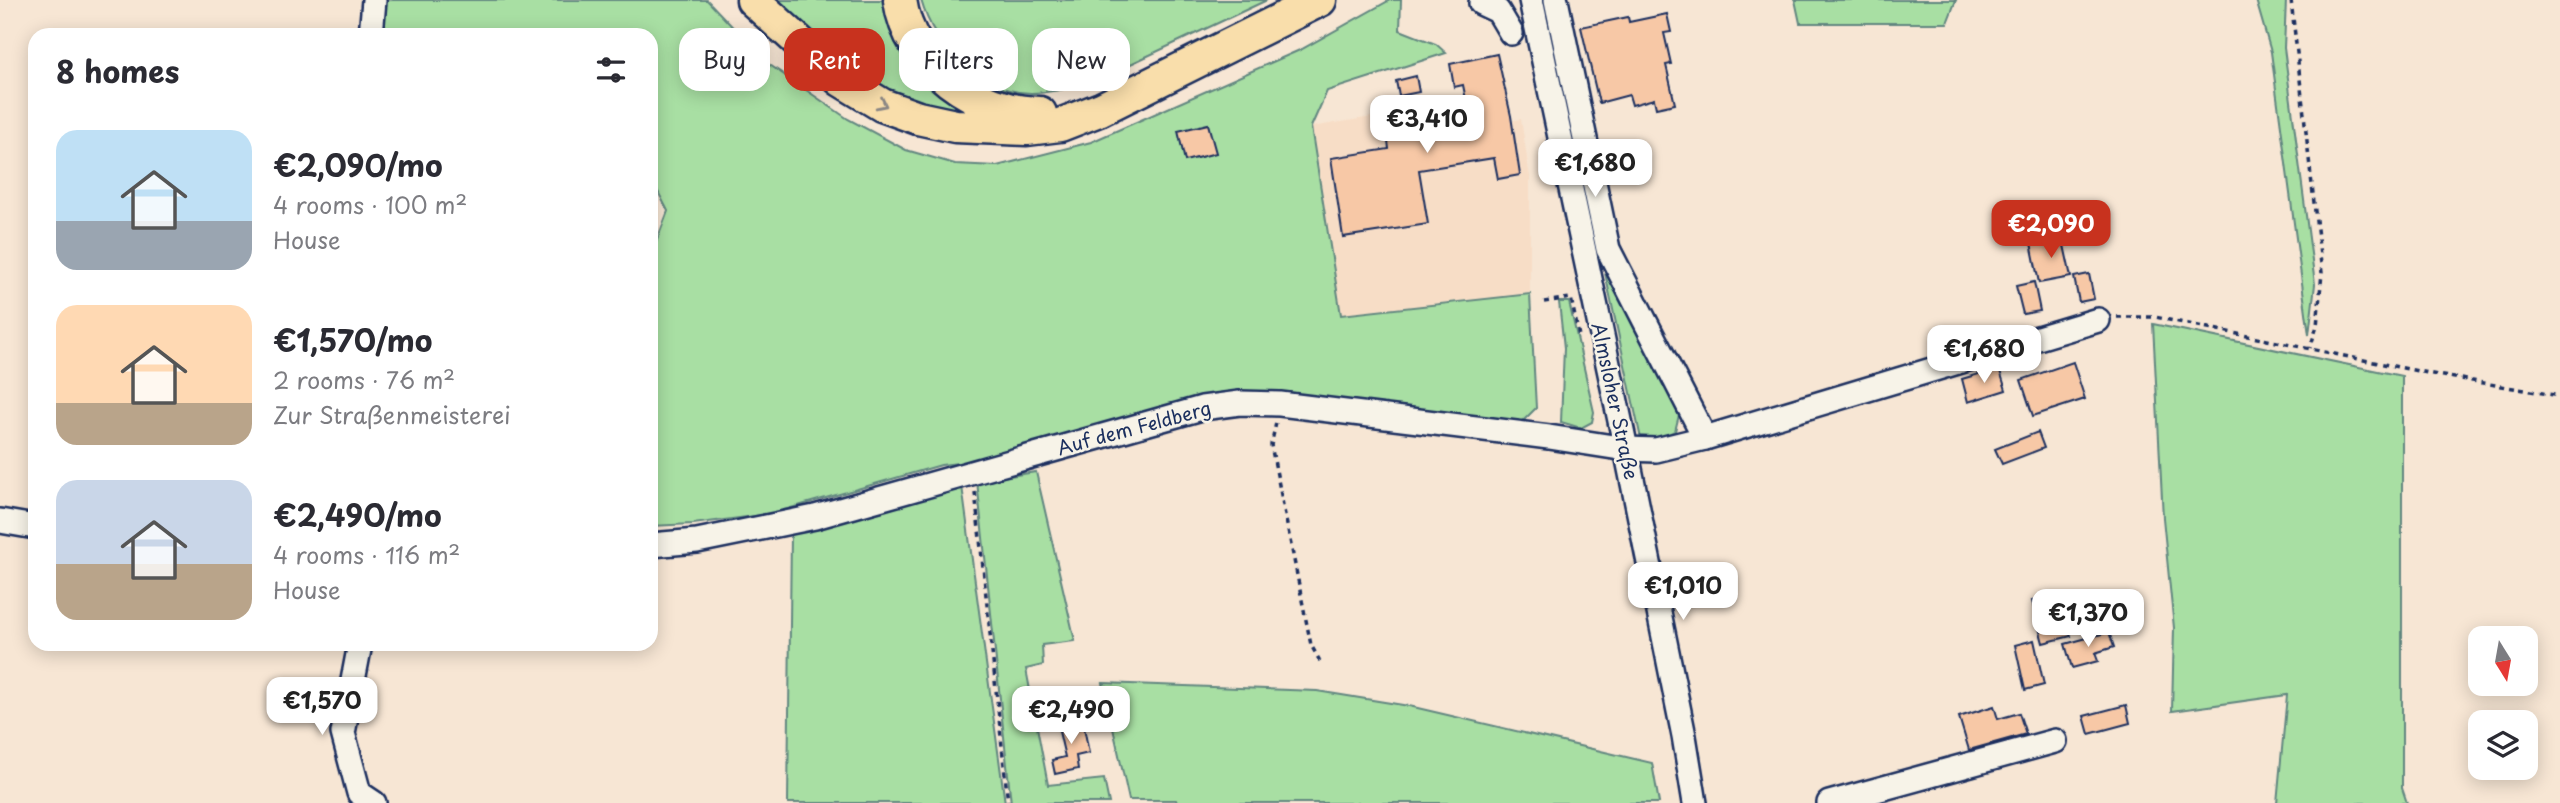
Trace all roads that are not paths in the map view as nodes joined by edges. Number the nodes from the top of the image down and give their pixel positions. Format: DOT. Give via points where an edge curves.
graph roads {
  1 [pos="374,0"];
  2 [pos="753,0"];
  3 [pos="900,0"];
  4 [pos="1320,0"];
  5 [pos="1531,0"];
  6 [pos="1556,0"];
  7 [pos="1481,3"];
  8 [pos="372,28"];
  9 [pos="1511,33"];
  10 [pos="1101,109"];
  11 [pos="2098,320"];
  12 [pos="1705,438"];
  13 [pos="1626,449"];
  14 [pos="0,521"];
  15 [pos="28,526"];
  16 [pos="658,544"];
  17 [pos="359,651"];
  18 [pos="2055,741"];
  19 [pos="374,803"];
  20 [pos="1695,803"];
  21 [pos="1829,803"];
  1 -- 8 [label="street"];
  2 -- 10 [label="highway, one-way" via="841,80 882,105 918,118 955,126 1027,129 1060,125"];
  3 -- 10 [label="highway" via="916,43 934,67 960,89 1016,111"];
  4 -- 10 [label="highway"];
  5 -- 13 [label="street, Almsloher Straße"];
  6 -- 12 [label="street" via="1608,249"];
  7 -- 9 [label="street" via="1498,11"];
  11 -- 12 [label="street, Auf dem Feldberg"];
  12 -- 13 [label="street, Auf dem Feldberg" via="1656,450"];
  13 -- 16 [label="street, Auf dem Feldberg" via="1240,402 1202,408 815,517"];
  13 -- 20 [label="street, Almsloher Straße"];
  14 -- 15 [label="street"];
  17 -- 19 [label="street" via="343,733 359,793"];
  18 -- 21 [label="street"];
}
